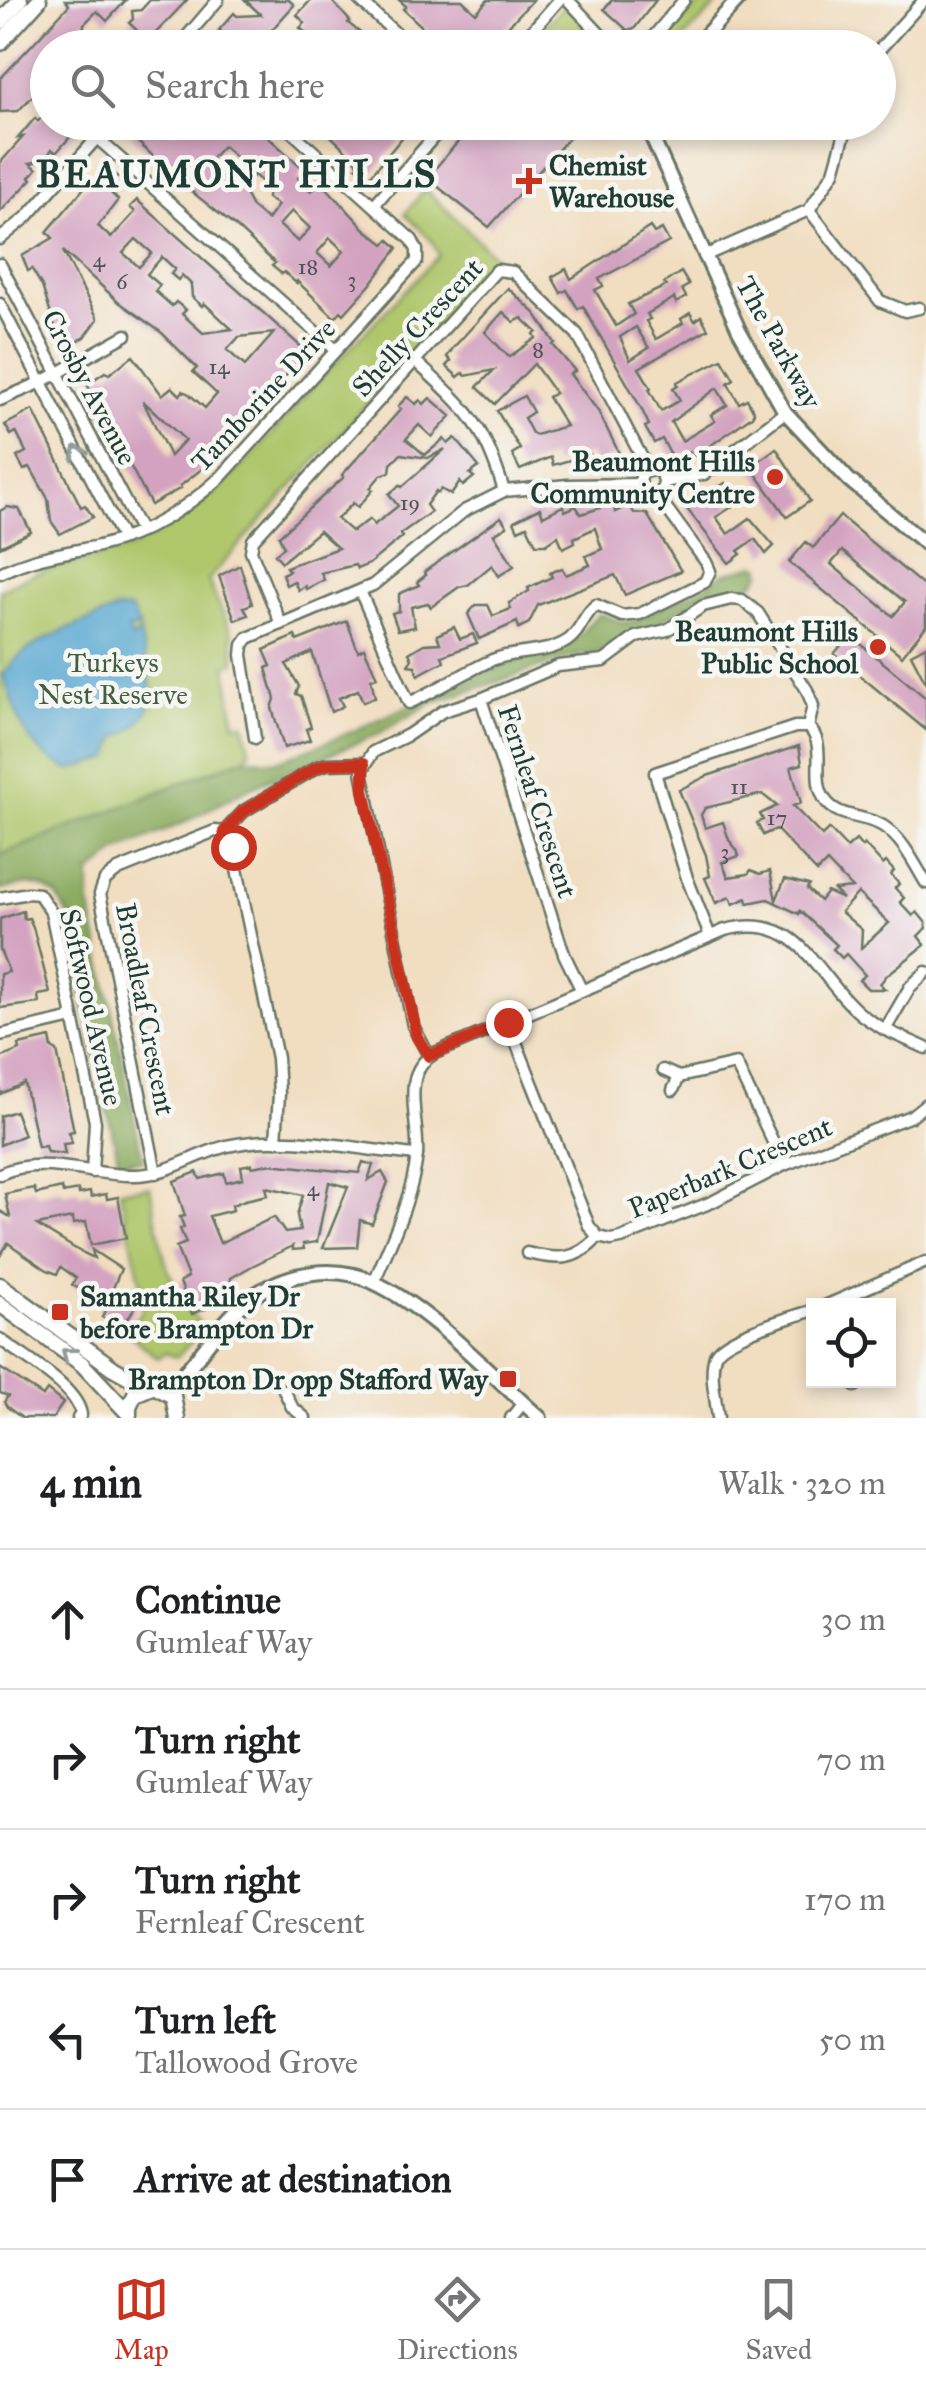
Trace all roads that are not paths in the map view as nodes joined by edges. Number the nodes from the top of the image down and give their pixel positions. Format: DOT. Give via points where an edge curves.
graph roads {
  1 [pos="20,0"];
  2 [pos="39,0"];
  3 [pos="218,0"];
  4 [pos="359,0"];
  5 [pos="558,0"];
  6 [pos="568,0"];
  7 [pos="684,0"];
  8 [pos="738,0"];
  9 [pos="924,0"];
  10 [pos="0,22"];
  11 [pos="193,30"];
  12 [pos="392,30"];
  13 [pos="532,30"];
  14 [pos="596,30"];
  15 [pos="659,30"];
  16 [pos="710,30"];
  17 [pos="896,31"];
  18 [pos="0,43"];
  19 [pos="95,140"];
  20 [pos="99,140"];
  21 [pos="301,140"];
  22 [pos="431,140"];
  23 [pos="653,140"];
  24 [pos="843,140"];
  25 [pos="374,205"];
  26 [pos="809,210"];
  27 [pos="0,239"];
  28 [pos="704,256"];
  29 [pos="0,264"];
  30 [pos="0,304"];
  31 [pos="919,308"];
  32 [pos="126,336"];
  33 [pos="336,350"];
  34 [pos="414,360"];
  35 [pos="57,373"];
  36 [pos="42,382"];
  37 [pos="0,400"];
  38 [pos="786,412"];
  39 [pos="649,471"];
  40 [pos="664,482"];
  41 [pos="641,484"];
  42 [pos="504,491"];
  43 [pos="656,494"];
  44 [pos="141,532"];
  45 [pos="123,539"];
  46 [pos="926,544"];
  47 [pos="0,573"];
  48 [pos="360,591"];
  49 [pos="281,624"];
  50 [pos="482,699"];
  51 [pos="808,727"];
  52 [pos="256,738"];
  53 [pos="364,763"];
  54 [pos="224,832"];
  55 [pos="926,883"];
  56 [pos="0,898"];
  57 [pos="710,936"];
  58 [pos="926,972"];
  59 [pos="581,989"];
  60 [pos="73,1018"];
  61 [pos="508,1022"];
  62 [pos="885,1030"];
  63 [pos="0,1035"];
  64 [pos="926,1048"];
  65 [pos="429,1056"];
  66 [pos="663,1070"];
  67 [pos="680,1077"];
  68 [pos="672,1090"];
  69 [pos="926,1104"];
  70 [pos="276,1140"];
  71 [pos="417,1155"];
  72 [pos="784,1164"];
  73 [pos="92,1172"];
  74 [pos="156,1173"];
  75 [pos="0,1174"];
  76 [pos="598,1237"];
  77 [pos="527,1254"];
  78 [pos="926,1262"];
  79 [pos="374,1282"];
  80 [pos="0,1285"];
  81 [pos="846,1298"];
  82 [pos="0,1304"];
  83 [pos="806,1313"];
  84 [pos="0,1339"];
  85 [pos="147,1387"];
  86 [pos="284,1390"];
  87 [pos="168,1391"];
  88 [pos="523,1403"];
  89 [pos="128,1415"];
  90 [pos="179,1416"];
  91 [pos="78,1418"];
  92 [pos="305,1418"];
  93 [pos="510,1418"];
  94 [pos="540,1418"];
  95 [pos="718,1418"];
  1 -- 10 [label="main road"];
  2 -- 18 [label="main road"];
  3 -- 11 [label="street"];
  4 -- 12 [label="street"];
  5 -- 13 [label="street"];
  6 -- 14 [label="street"];
  7 -- 15 [label="street"];
  8 -- 16 [label="street"];
  9 -- 17 [label="street"];
  19 -- 27 [label="street"];
  20 -- 33 [label="street"];
  21 -- 25 [label="street"];
  22 -- 25 [label="street"];
  23 -- 28 [label="street, The Parkway"];
  24 -- 26 [label="street" via="834,172"];
  25 -- 33 [label="street, Tamborine Drive" via="412,240 417,261"];
  26 -- 28 [label="street"];
  26 -- 31 [label="street" via="880,301 905,311"];
  28 -- 38 [label="street, The Parkway"];
  29 -- 35 [label="street, Crosby Avenue"];
  30 -- 36 [label="street, Crosby Avenue"];
  32 -- 35 [label="street"];
  33 -- 44 [label="street, Tamborine Drive" via="222,477"];
  34 -- 39 [label="street, Shelly Crescent" via="493,273 508,269 577,334"];
  34 -- 42 [label="street" via="477,422"];
  34 -- 49 [label="street, Shelly Crescent" via="253,540 253,556"];
  35 -- 36 [label="street"];
  35 -- 44 [label="street, Crosby Avenue"];
  36 -- 37 [label="street"];
  45 -- 36 [label="street, Crosby Avenue, one-way"];
  38 -- 40 [label="street" via="704,474"];
  38 -- 46 [label="street, The Parkway" via="849,480"];
  39 -- 40 [label="street"];
  39 -- 41 [label="street"];
  40 -- 43 [label="street"];
  41 -- 42 [label="street"];
  41 -- 43 [label="street"];
  42 -- 48 [label="street" via="464,511"];
  43 -- 48 [label="street" via="708,566 705,582 640,614 622,616 596,605 570,639 490,661 409,702"];
  44 -- 45 [label="street, Tamborine Drive"];
  45 -- 47 [label="street, Tamborine Drive"];
  48 -- 49 [label="street"];
  49 -- 52 [label="street" via="248,638 242,650"];
  50 -- 51 [label="street" via="558,666 604,661 643,634 667,630 703,606 731,599 758,613 808,690"];
  50 -- 53 [label="street, Fernleaf Crescent" via="434,716"];
  50 -- 59 [label="street, Fernleaf Crescent"];
  51 -- 55 [label="street" via="817,738 820,788 828,804 884,826"];
  51 -- 57 [label="street" via="654,773"];
  53 -- 54 [label="street" via="317,767 244,811"];
  53 -- 65 [label="street" via="410,1012"];
  54 -- 70 [label="street" via="233,847 277,1058"];
  54 -- 74 [label="street, Broadleaf Crescent" via="118,870 100,894"];
  56 -- 60 [label="street, Softwood Avenue" via="28,892 44,898"];
  57 -- 59 [label="street"];
  57 -- 62 [label="street" via="742,926 785,934 854,1009"];
  58 -- 62 [label="street"];
  59 -- 61 [label="street"];
  60 -- 63 [label="street"];
  60 -- 73 [label="street, Softwood Avenue" via="95,1122"];
  61 -- 65 [label="street"];
  61 -- 76 [label="street, Paperbark Crescent"];
  62 -- 64 [label="street"];
  65 -- 71 [label="street" via="413,1090"];
  66 -- 67 [label="street"];
  67 -- 68 [label="street"];
  67 -- 72 [label="street" via="736,1064"];
  69 -- 72 [label="street, Paperbark Crescent" via="911,1116"];
  70 -- 71 [label="street"];
  70 -- 74 [label="street" via="227,1146"];
  71 -- 79 [label="street" via="400,1221"];
  72 -- 76 [label="street, Paperbark Crescent" via="621,1238"];
  73 -- 74 [label="street"];
  73 -- 75 [label="street" via="26,1165"];
  76 -- 77 [label="street" via="572,1258"];
  78 -- 81 [label="street"];
  79 -- 87 [label="street" via="312,1273 268,1287 240,1308"];
  79 -- 88 [label="street"];
  80 -- 85 [label="main road"];
  89 -- 82 [label="main road, one-way" via="82,1364"];
  83 -- 95 [label="street" via="716,1353"];
  84 -- 91 [label="street" via="68,1389 80,1403"];
  85 -- 87 [label="main road"];
  85 -- 89 [label="main road" via="135,1394"];
  86 -- 92 [label="street"];
  87 -- 90 [label="main road"];
  88 -- 93 [label="street"];
  88 -- 94 [label="street"];
}
